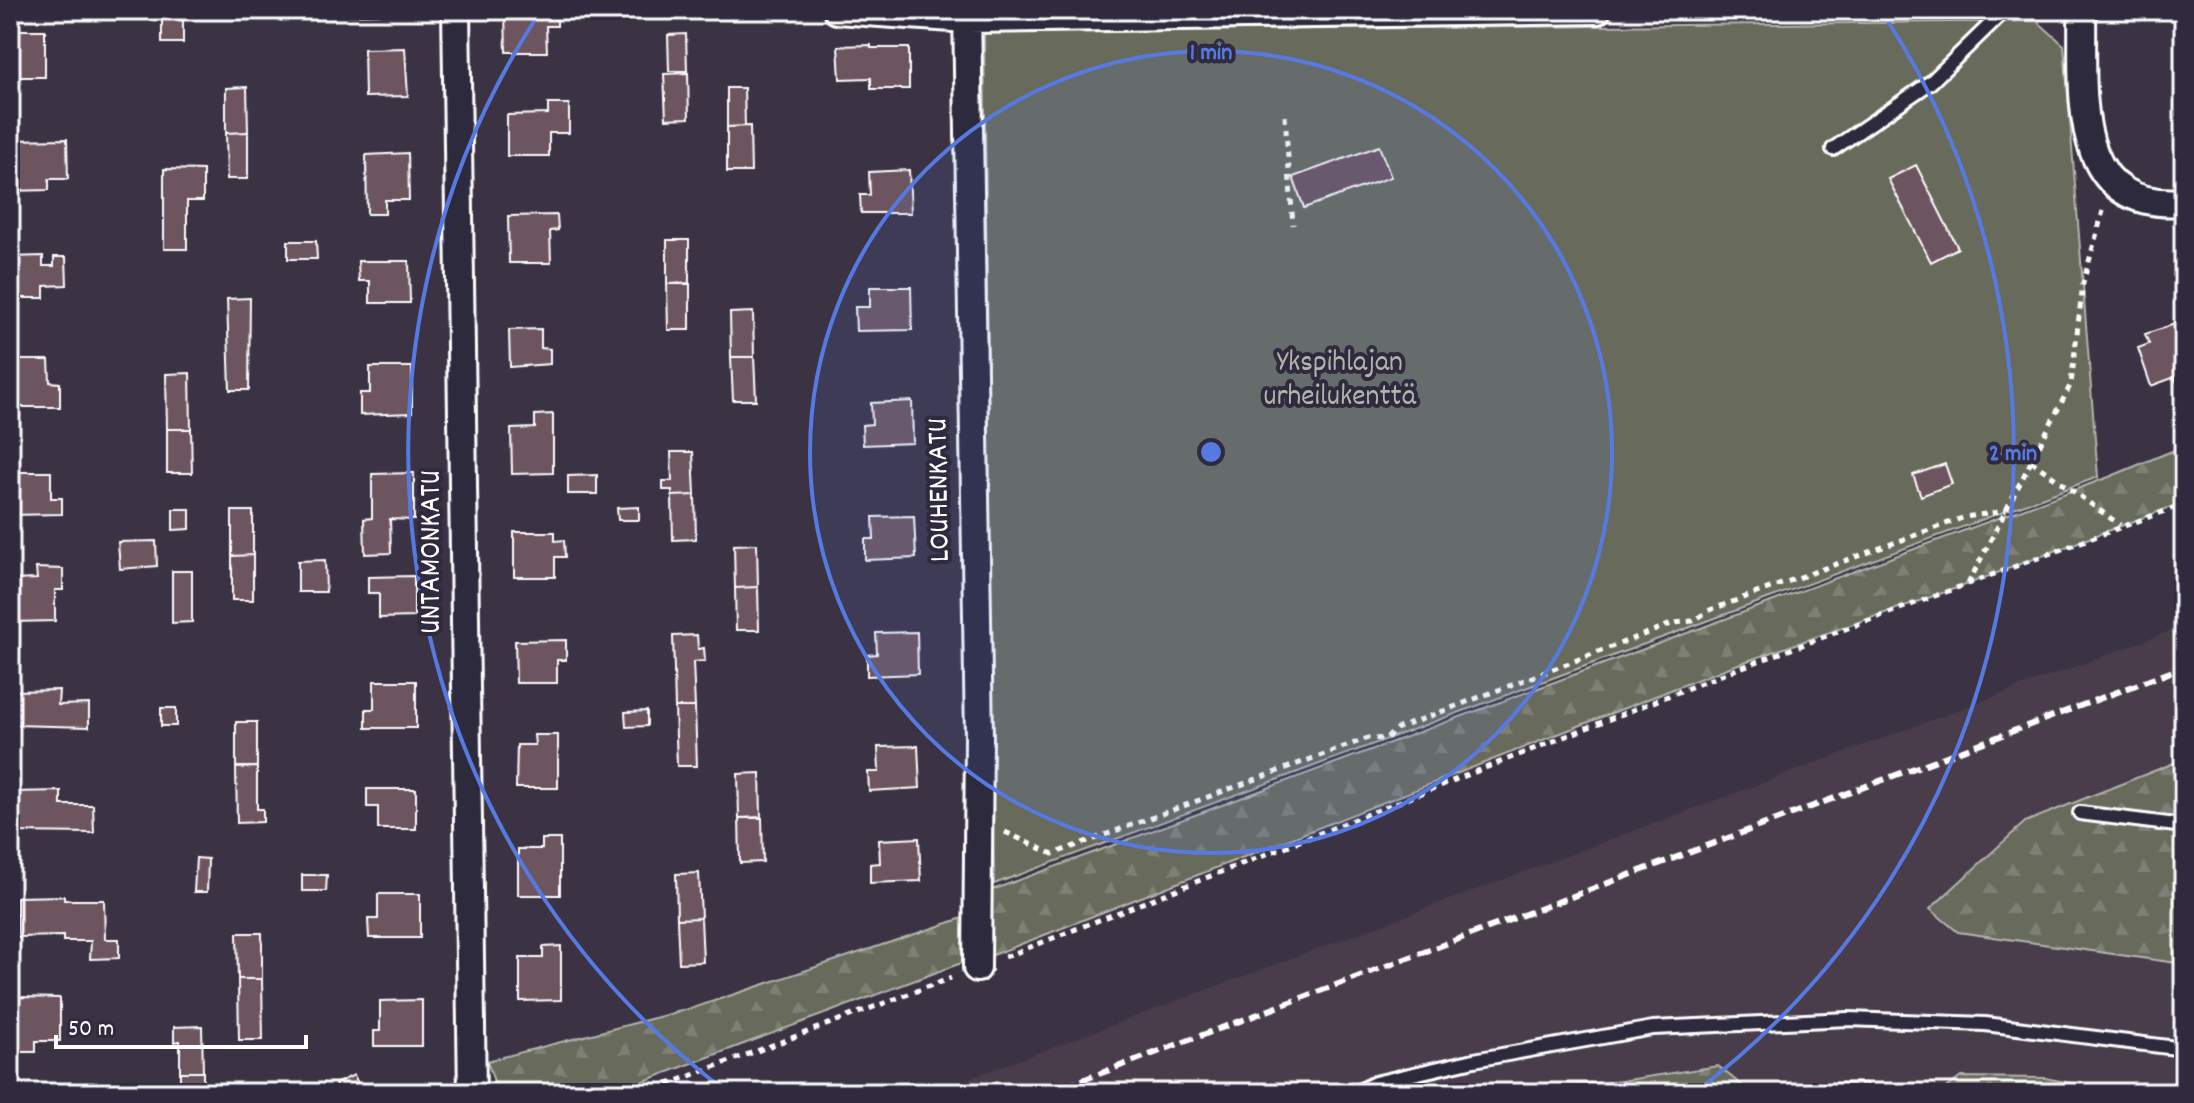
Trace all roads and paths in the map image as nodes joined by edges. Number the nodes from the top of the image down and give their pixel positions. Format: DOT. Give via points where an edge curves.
graph roads {
  1 [pos="456,10"];
  2 [pos="837,10"];
  3 [pos="1597,10"];
  4 [pos="2005,10"];
  5 [pos="2082,10"];
  6 [pos="967,15"];
  7 [pos="1285,116"];
  8 [pos="1833,149"];
  9 [pos="2104,173"];
  10 [pos="2184,202"];
  11 [pos="1293,225"];
  12 [pos="2031,460"];
  13 [pos="2184,504"];
  14 [pos="2006,511"];
  15 [pos="2121,525"];
  16 [pos="1968,584"];
  17 [pos="2080,813"];
  18 [pos="976,819"];
  19 [pos="2184,826"];
  20 [pos="977,968"];
  21 [pos="2184,1049"];
  22 [pos="472,1093"];
  23 [pos="645,1093"];
  24 [pos="1355,1093"];
  1 -- 22 [label="street, UNTAMONKATU"];
  2 -- 6 [label="street"];
  3 -- 6 [label="street"];
  4 -- 8 [label="lane" via="1931,82"];
  5 -- 9 [label="street" via="2087,132"];
  6 -- 18 [label="street, LOUHENKATU"];
  7 -- 11 [label="path"];
  9 -- 10 [label="street" via="2133,197 2157,204"];
  9 -- 12 [label="path" via="2071,384"];
  12 -- 14 [label="path"];
  12 -- 15 [label="path"];
  13 -- 15 [label="path"];
  14 -- 16 [label="path"];
  14 -- 18 [label="path" via="1965,517 1396,729 1386,739 1368,738 1053,854"];
  15 -- 16 [label="path"];
  16 -- 20 [label="path" via="1729,672"];
  17 -- 19 [label="lane"];
  18 -- 20 [label="street, LOUHENKATU"];
  20 -- 23 [label="path"];
  21 -- 24 [label="lane" via="1985,1024 1848,1019 1668,1028 1474,1060 1375,1083"];
}
